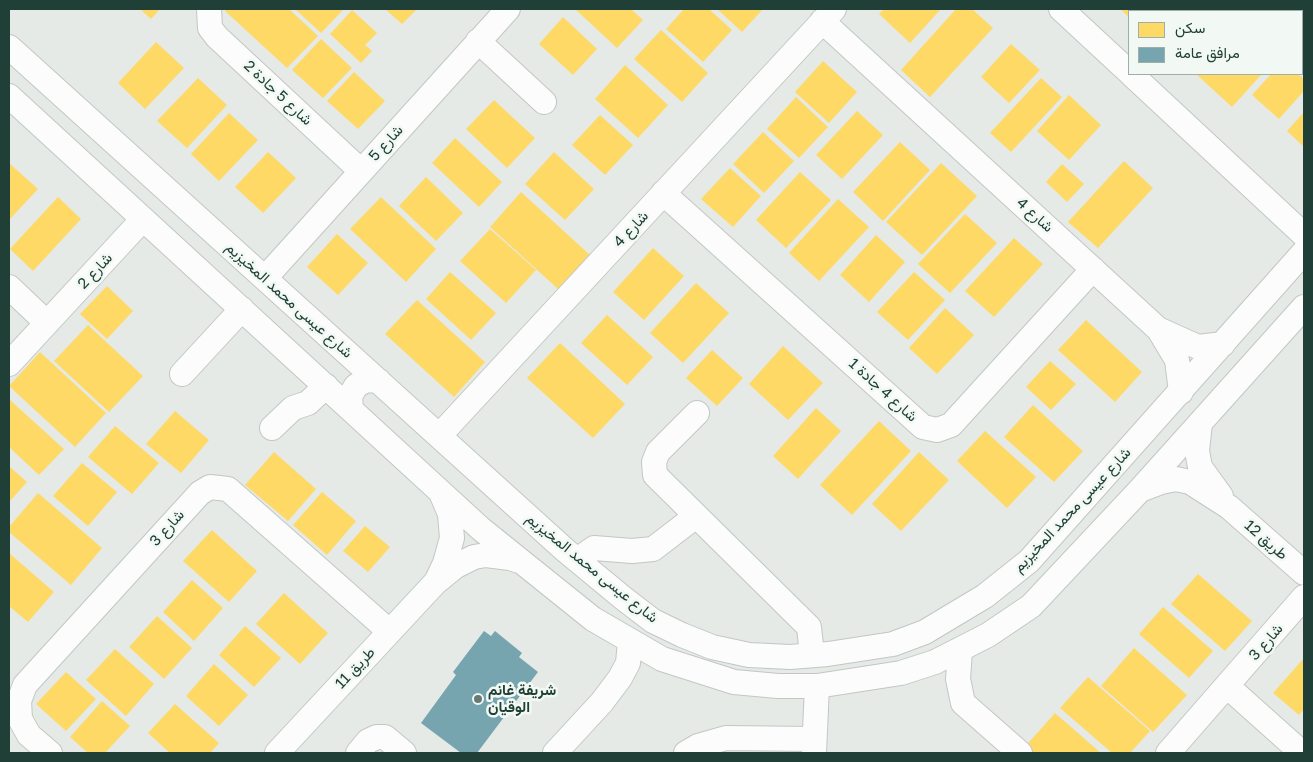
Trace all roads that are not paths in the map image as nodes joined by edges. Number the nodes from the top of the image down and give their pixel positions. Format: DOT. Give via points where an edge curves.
graph roads {
  1 [pos="209,9"];
  2 [pos="508,9"];
  3 [pos="1061,9"];
  4 [pos="828,15"];
  5 [pos="478,41"];
  6 [pos="9,47"];
  7 [pos="1128,71"];
  8 [pos="1132,75"];
  9 [pos="9,96"];
  10 [pos="544,102"];
  11 [pos="360,171"];
  12 [pos="663,194"];
  13 [pos="143,219"];
  14 [pos="1304,235"];
  15 [pos="1304,252"];
  16 [pos="1094,269"];
  17 [pos="1296,270"];
  18 [pos="265,278"];
  19 [pos="9,287"];
  20 [pos="1304,307"];
  21 [pos="242,309"];
  22 [pos="47,323"];
  23 [pos="1158,329"];
  24 [pos="335,342"];
  25 [pos="1223,344"];
  26 [pos="9,364"];
  27 [pos="182,374"];
  28 [pos="317,378"];
  29 [pos="379,381"];
  30 [pos="1181,392"];
  31 [pos="351,409"];
  32 [pos="697,412"];
  33 [pos="1200,423"];
  34 [pos="272,428"];
  35 [pos="439,436"];
  36 [pos="440,490"];
  37 [pos="1139,491"];
  38 [pos="1229,508"];
  39 [pos="696,516"];
  40 [pos="1044,545"];
  41 [pos="577,560"];
  42 [pos="522,562"];
  43 [pos="1072,563"];
  44 [pos="1304,572"];
  45 [pos="1011,576"];
  46 [pos="435,583"];
  47 [pos="1304,597"];
  48 [pos="1030,606"];
  49 [pos="389,631"];
  50 [pos="630,641"];
  51 [pos="960,651"];
  52 [pos="812,655"];
  53 [pos="817,686"];
  54 [pos="1227,686"];
  55 [pos="814,746"];
  56 [pos="287,750"];
  57 [pos="50,753"];
  58 [pos="358,753"];
  59 [pos="404,753"];
  60 [pos="555,753"];
  61 [pos="686,753"];
  62 [pos="1020,753"];
  63 [pos="1168,753"];
  64 [pos="1302,753"];
  1 -- 11 [label="street, شارع 5 جادة 2" via="210,28 217,37"];
  2 -- 5 [label="street, شارع 5"];
  3 -- 7 [label="street"];
  4 -- 12 [label="street, شارع 4"];
  4 -- 16 [label="street, شارع 4"];
  5 -- 10 [label="street"];
  5 -- 11 [label="street, شارع 5"];
  6 -- 18 [label="street, شارع عيسى محمد المخيزيم"];
  8 -- 14 [label="street"];
  9 -- 13 [label="street"];
  11 -- 18 [label="street, شارع 5"];
  12 -- 16 [label="street, شارع 4 جادة 1" via="923,427 937,430 951,425"];
  12 -- 35 [label="street, شارع 4"];
  13 -- 21 [label="street"];
  13 -- 22 [label="street, شارع 2"];
  15 -- 17 [label="street, شارع عيسى محمد المخيزيم"];
  16 -- 23 [label="street, شارع 4"];
  17 -- 25 [label="street, شارع عيسى محمد المخيزيم"];
  18 -- 24 [label="street, شارع عيسى محمد المخيزيم"];
  19 -- 22 [label="street"];
  20 -- 33 [label="street"];
  21 -- 27 [label="street"];
  21 -- 28 [label="street"];
  22 -- 26 [label="street, شارع 2"];
  23 -- 25 [label="street, شارع 4" via="1198,347"];
  23 -- 30 [label="street, شارع 4" via="1177,360"];
  24 -- 28 [label="street" via="336,354 330,364 320,370"];
  24 -- 29 [label="street, شارع عيسى محمد المخيزيم"];
  25 -- 30 [label="street, شارع عيسى محمد المخيزيم"];
  28 -- 31 [label="street"];
  28 -- 34 [label="street" via="308,403 296,406"];
  29 -- 31 [label="street" via="366,380 356,386 350,396"];
  29 -- 35 [label="street, شارع عيسى محمد المخيزيم"];
  30 -- 40 [label="street, شارع عيسى محمد المخيزيم"];
  31 -- 36 [label="street"];
  32 -- 39 [label="street" via="658,452 654,462 655,475"];
  33 -- 37 [label="street"];
  33 -- 38 [label="street, طريق 12" via="1197,452 1200,466"];
  35 -- 41 [label="street, شارع عيسى محمد المخيزيم"];
  36 -- 42 [label="street"];
  36 -- 46 [label="street, طريق 11" via="450,514 452,538"];
  37 -- 38 [label="street, طريق 12" via="1176,479 1203,489"];
  37 -- 43 [label="street"];
  38 -- 44 [label="street, طريق 12"];
  39 -- 41 [label="street" via="653,549 594,548"];
  39 -- 52 [label="street" via="809,627"];
  40 -- 43 [label="street" via="1043,552 1051,564"];
  40 -- 45 [label="street, شارع عيسى محمد المخيزيم"];
  41 -- 52 [label="street, شارع عيسى محمد المخيزيم" via="653,621 704,644 750,655"];
  42 -- 46 [label="street, طريق 11" via="499,556 474,557"];
  42 -- 50 [label="street" via="593,619"];
  43 -- 48 [label="street"];
  45 -- 48 [label="street" via="1024,580 1029,586"];
  45 -- 52 [label="street, شارع عيسى محمد المخيزيم" via="961,612 917,635 877,647"];
  46 -- 49 [label="street, طريق 11"];
  47 -- 54 [label="street, شارع 3"];
  48 -- 51 [label="street"];
  49 -- 56 [label="street, طريق 11"];
  49 -- 57 [label="street, شارع 3" via="228,489 210,487 200,493 25,685 19,701 20,719 29,735"];
  50 -- 53 [label="street" via="662,659 734,682"];
  50 -- 60 [label="street" via="628,663 620,678"];
  51 -- 53 [label="street" via="901,673"];
  51 -- 62 [label="street" via="958,679 963,703"];
  53 -- 55 [label="street"];
  54 -- 63 [label="street, شارع 3"];
  54 -- 64 [label="street"];
  55 -- 61 [label="street" via="726,738"];
  58 -- 59 [label="street" via="368,741 385,737"];
}
